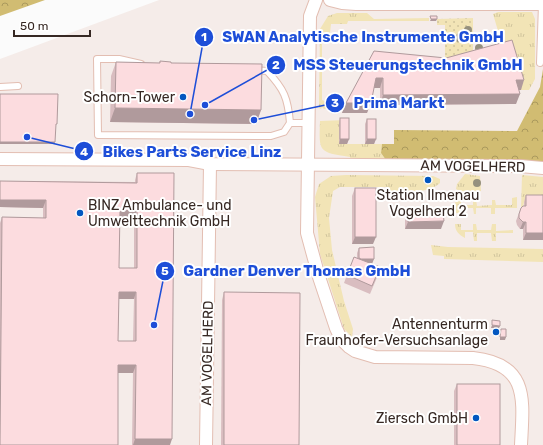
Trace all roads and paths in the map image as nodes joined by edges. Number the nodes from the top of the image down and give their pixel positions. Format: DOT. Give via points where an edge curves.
graph roads {
  1 [pos="316,0"];
  2 [pos="330,0"];
  3 [pos="422,2"];
  4 [pos="543,4"];
  5 [pos="540,63"];
  6 [pos="146,66"];
  7 [pos="244,70"];
  8 [pos="18,86"];
  9 [pos="0,87"];
  10 [pos="290,123"];
  11 [pos="308,123"];
  12 [pos="0,159"];
  13 [pos="210,164"];
  14 [pos="308,164"];
  15 [pos="543,168"];
  16 [pos="206,445"];
  17 [pos="522,445"];
  1 -- 11 [label="street" via="310,16"];
  2 -- 3 [label="street" via="356,4"];
  3 -- 4 [label="street"];
  4 -- 5 [label="lane"];
  6 -- 10 [label="lane" via="119,59 97,58 98,134 271,136 284,132"];
  7 -- 10 [label="lane" via="267,71 279,83 287,99"];
  8 -- 9 [label="lane"];
  10 -- 11 [label="lane"];
  11 -- 14 [label="street"];
  12 -- 13 [label="street, AM VOGELHERD" via="190,160"];
  13 -- 14 [label="street, AM VOGELHERD"];
  13 -- 16 [label="street, AM VOGELHERD"];
  14 -- 15 [label="street, AM VOGELHERD"];
  14 -- 17 [label="street" via="307,233 319,278 341,339 355,351 375,357 473,358 488,360 503,367 512,374 522,396"];
}
